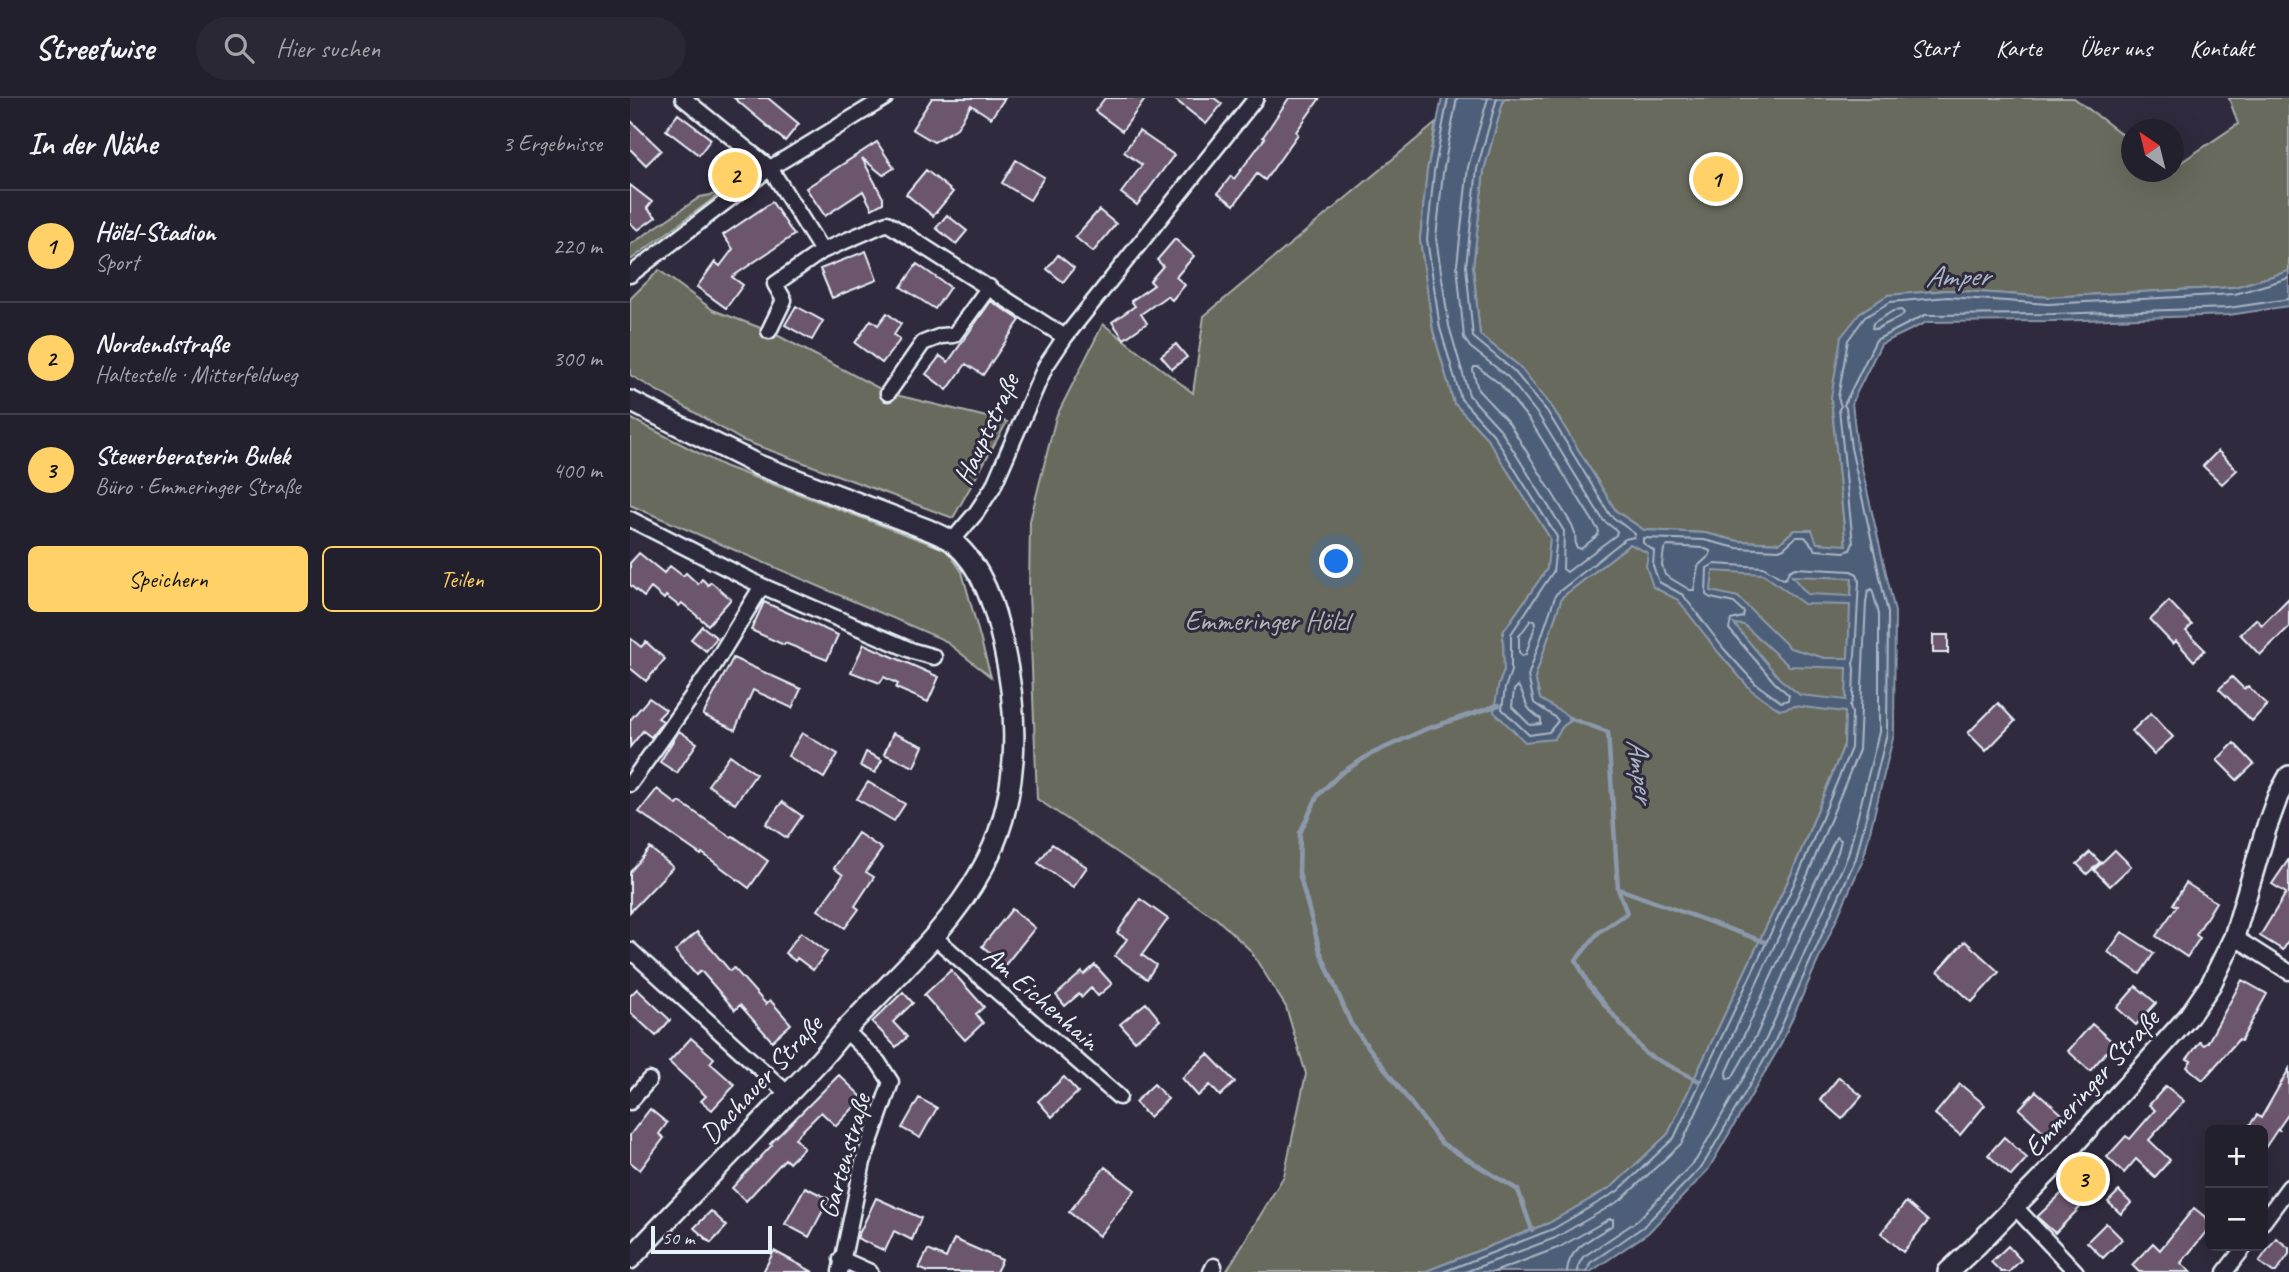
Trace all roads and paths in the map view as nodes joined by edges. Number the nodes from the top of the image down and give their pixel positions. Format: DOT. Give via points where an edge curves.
graph roads {
  1 [pos="683,98"];
  2 [pos="885,98"];
  3 [pos="1256,98"];
  4 [pos="770,168"];
  5 [pos="822,251"];
  6 [pos="630,275"];
  7 [pos="989,287"];
  8 [pos="769,331"];
  9 [pos="1065,337"];
  10 [pos="888,393"];
  11 [pos="630,401"];
  12 [pos="630,519"];
  13 [pos="952,541"];
  14 [pos="762,586"];
  15 [pos="934,657"];
  16 [pos="2289,776"];
  17 [pos="630,784"];
  18 [pos="933,936"];
  19 [pos="2234,937"];
  20 [pos="630,950"];
  21 [pos="2289,972"];
  22 [pos="845,1030"];
  23 [pos="649,1080"];
  24 [pos="787,1093"];
  25 [pos="1119,1097"];
  26 [pos="630,1102"];
  27 [pos="2289,1187"];
  28 [pos="2015,1207"];
  29 [pos="2268,1215"];
  30 [pos="2241,1251"];
  31 [pos="630,1259"];
  32 [pos="841,1265"];
  33 [pos="870,1272"];
  34 [pos="1948,1272"];
  35 [pos="2076,1272"];
  36 [pos="2225,1272"];
  1 -- 4 [label="street"];
  2 -- 4 [label="street"];
  3 -- 9 [label="street, Hauptstraße"];
  4 -- 5 [label="street"];
  4 -- 6 [label="street"];
  5 -- 7 [label="street" via="887,223"];
  5 -- 8 [label="street" via="775,284 784,300"];
  7 -- 9 [label="street"];
  7 -- 10 [label="street" via="954,335 923,343"];
  9 -- 13 [label="street, Hauptstraße" via="1045,367 993,487"];
  11 -- 13 [label="street" via="758,465"];
  12 -- 14 [label="street"];
  13 -- 18 [label="street" via="973,566 994,604 1014,716 1014,754 1009,796 981,872"];
  14 -- 15 [label="street"];
  14 -- 17 [label="street" via="712,668"];
  16 -- 19 [label="street, Emmeringer Straße" via="2266,829"];
  18 -- 22 [label="street, Dachauer Straße"];
  18 -- 25 [label="street, Am Eichenhain"];
  19 -- 21 [label="street"];
  19 -- 28 [label="street, Emmeringer Straße" via="2189,1016"];
  20 -- 24 [label="street"];
  22 -- 24 [label="street, Dachauer Straße"];
  22 -- 32 [label="street, Gartenstraße" via="878,1062 891,1082 863,1162"];
  23 -- 26 [label="street"];
  24 -- 31 [label="street, Dachauer Straße"];
  27 -- 29 [label="street"];
  28 -- 34 [label="street, Emmeringer Straße"];
  28 -- 35 [label="street"];
  30 -- 36 [label="street"];
  32 -- 33 [label="street"];
}
